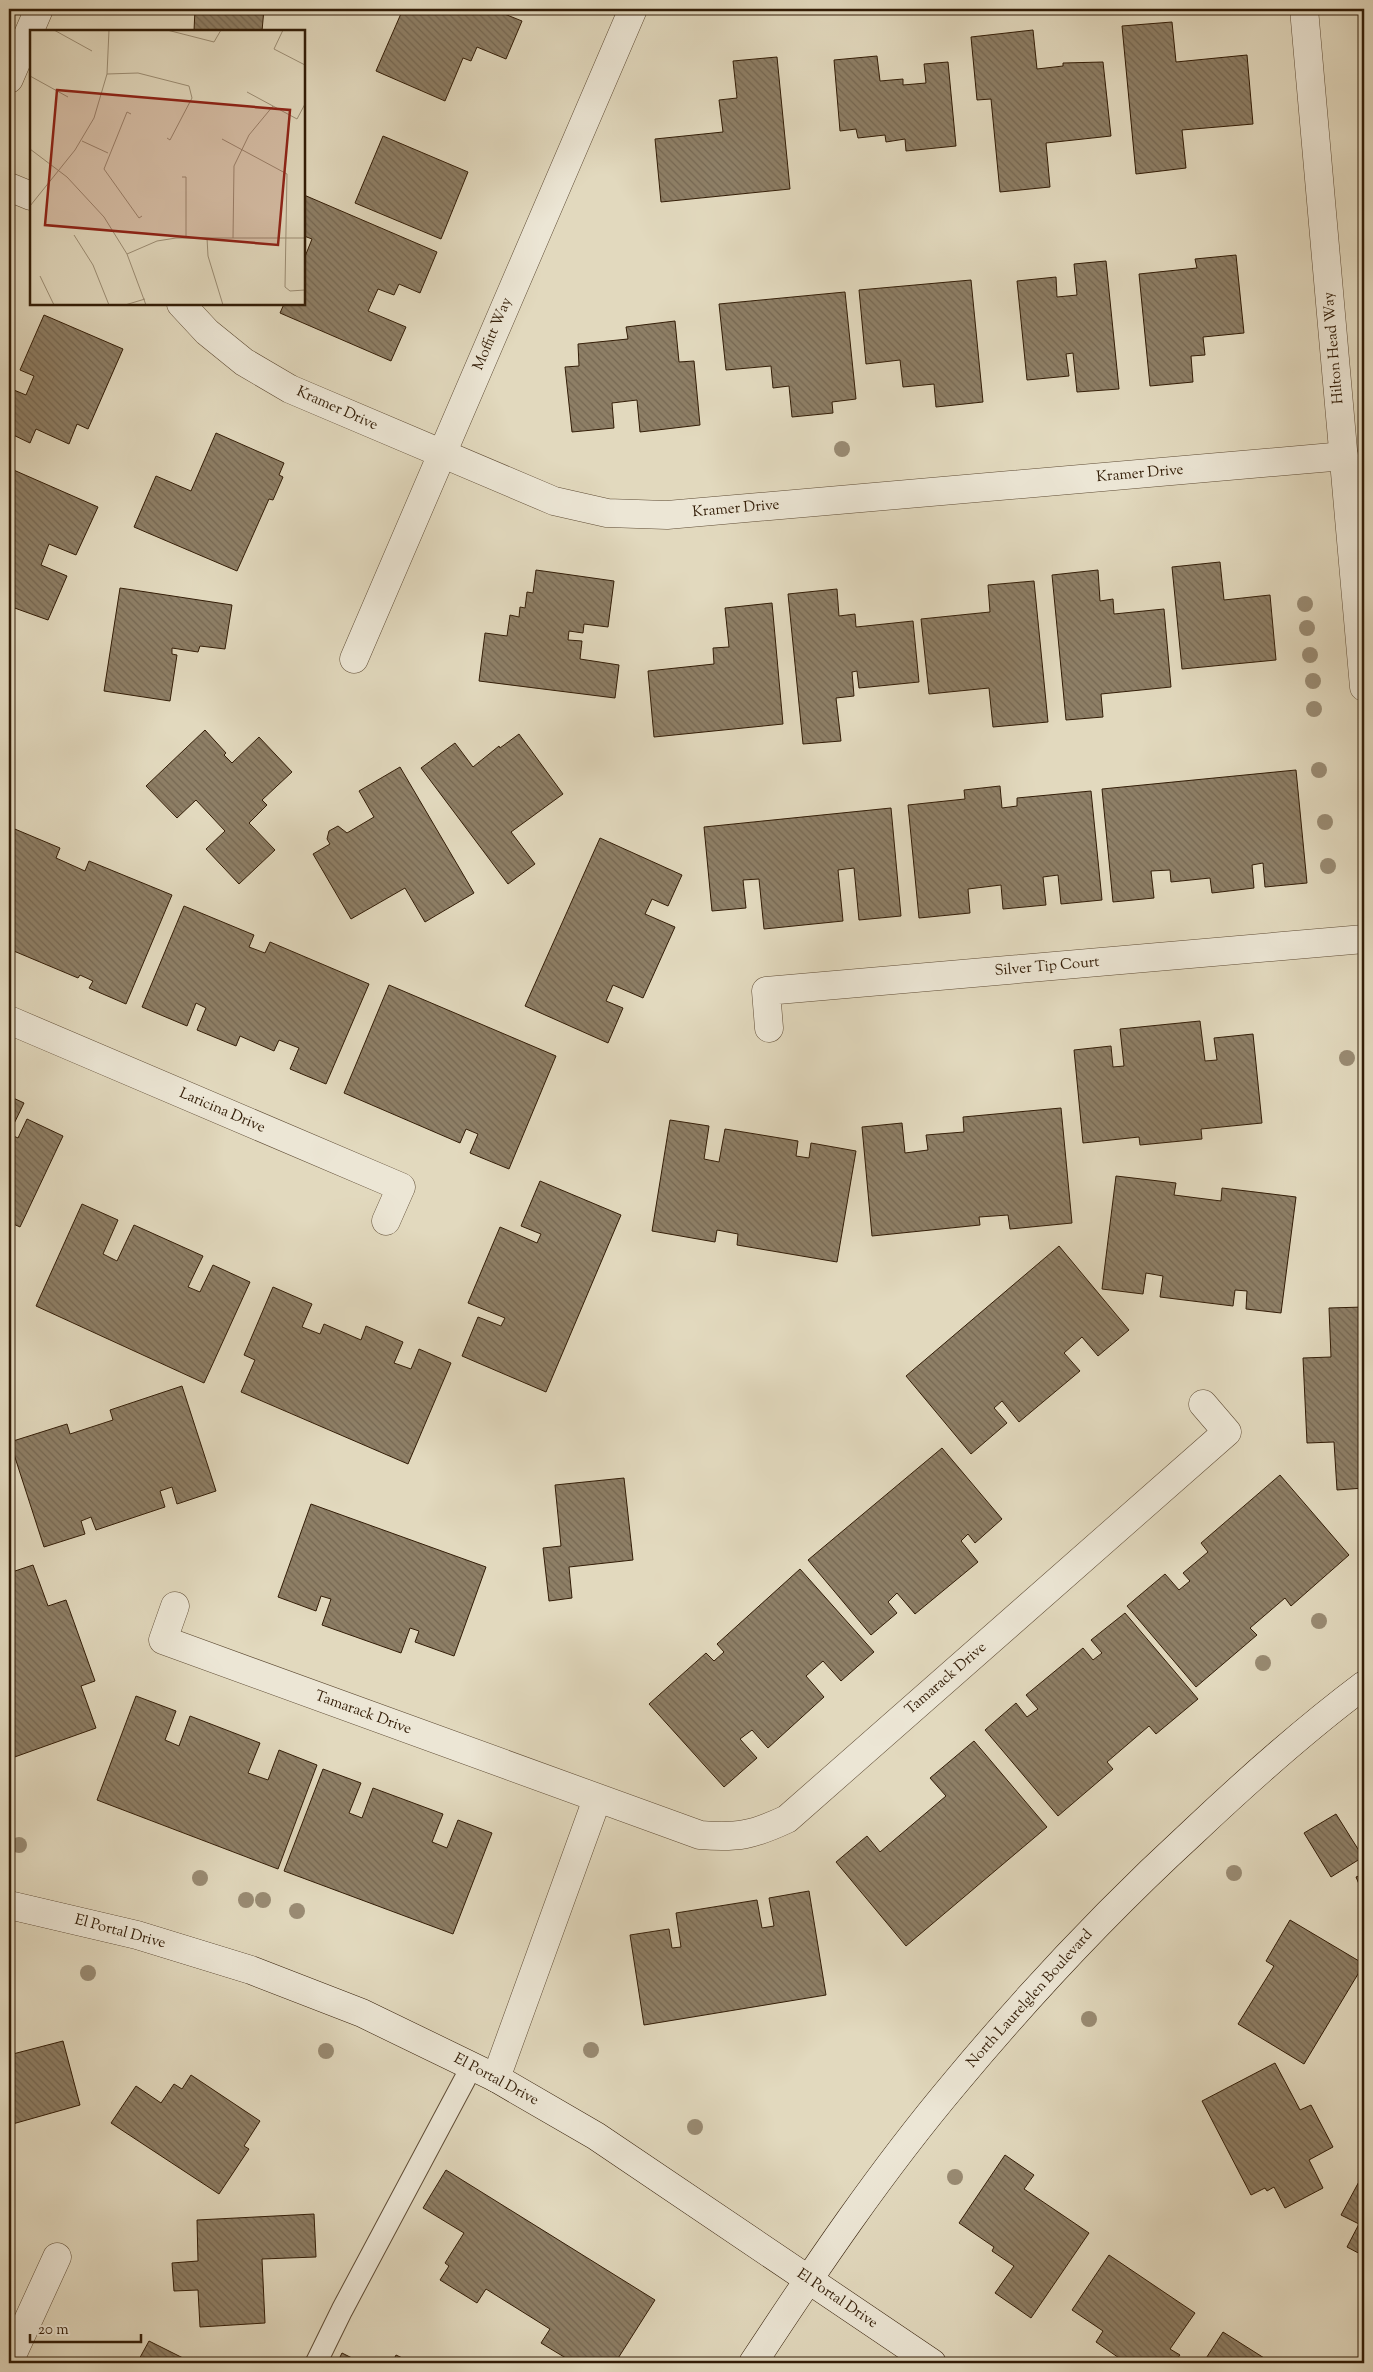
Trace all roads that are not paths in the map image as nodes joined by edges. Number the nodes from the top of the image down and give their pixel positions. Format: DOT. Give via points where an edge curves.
graph roads {
  1 [pos="39,9"];
  2 [pos="633,9"];
  3 [pos="1304,9"];
  4 [pos="9,79"];
  5 [pos="9,186"];
  6 [pos="30,196"];
  7 [pos="182,305"];
  8 [pos="441,454"];
  9 [pos="1344,456"];
  10 [pos="354,659"];
  11 [pos="1364,687"];
  12 [pos="1364,939"];
  13 [pos="9,1020"];
  14 [pos="769,1028"];
  15 [pos="386,1221"];
  16 [pos="1203,1404"];
  17 [pos="175,1606"];
  18 [pos="1364,1685"];
  19 [pos="597,1799"];
  20 [pos="9,1905"];
  21 [pos="472,2066"];
  22 [pos="496,2078"];
  23 [pos="57,2258"];
  24 [pos="808,2279"];
  25 [pos="9,2362"];
  26 [pos="316,2363"];
  27 [pos="753,2363"];
  28 [pos="932,2363"];
  1 -- 4 [label="street"];
  2 -- 8 [label="street, Moffitt Way"];
  3 -- 9 [label="street, Hilton Head Way"];
  5 -- 6 [label="street"];
  7 -- 8 [label="street, Kramer Drive" via="207,332 244,362 290,389"];
  8 -- 9 [label="street, Kramer Drive" via="554,501 607,512 667,516"];
  8 -- 10 [label="street, Moffitt Way"];
  9 -- 11 [label="street, Hilton Head Way"];
  12 -- 14 [label="street, Silver Tip Court" via="766,991"];
  13 -- 15 [label="street, Laricina Drive" via="401,1187"];
  16 -- 19 [label="street, Tamarack Drive" via="1227,1432 787,1819 759,1833 729,1838 700,1835"];
  17 -- 19 [label="street, Tamarack Drive" via="163,1640"];
  18 -- 24 [label="street, North Laurelglen Boulevard" via="1241,1786 1140,1880 1044,1980 954,2084 869,2192"];
  19 -- 22 [label="street"];
  20 -- 21 [label="street, El Portal Drive" via="137,1934 251,1970 362,2013"];
  21 -- 22 [label="street, El Portal Drive"];
  21 -- 26 [label="lane"];
  22 -- 24 [label="street, El Portal Drive" via="596,2136"];
  23 -- 25 [label="street"];
  24 -- 27 [label="street, North Laurelglen Boulevard"];
  24 -- 28 [label="street, El Portal Drive"];
}
